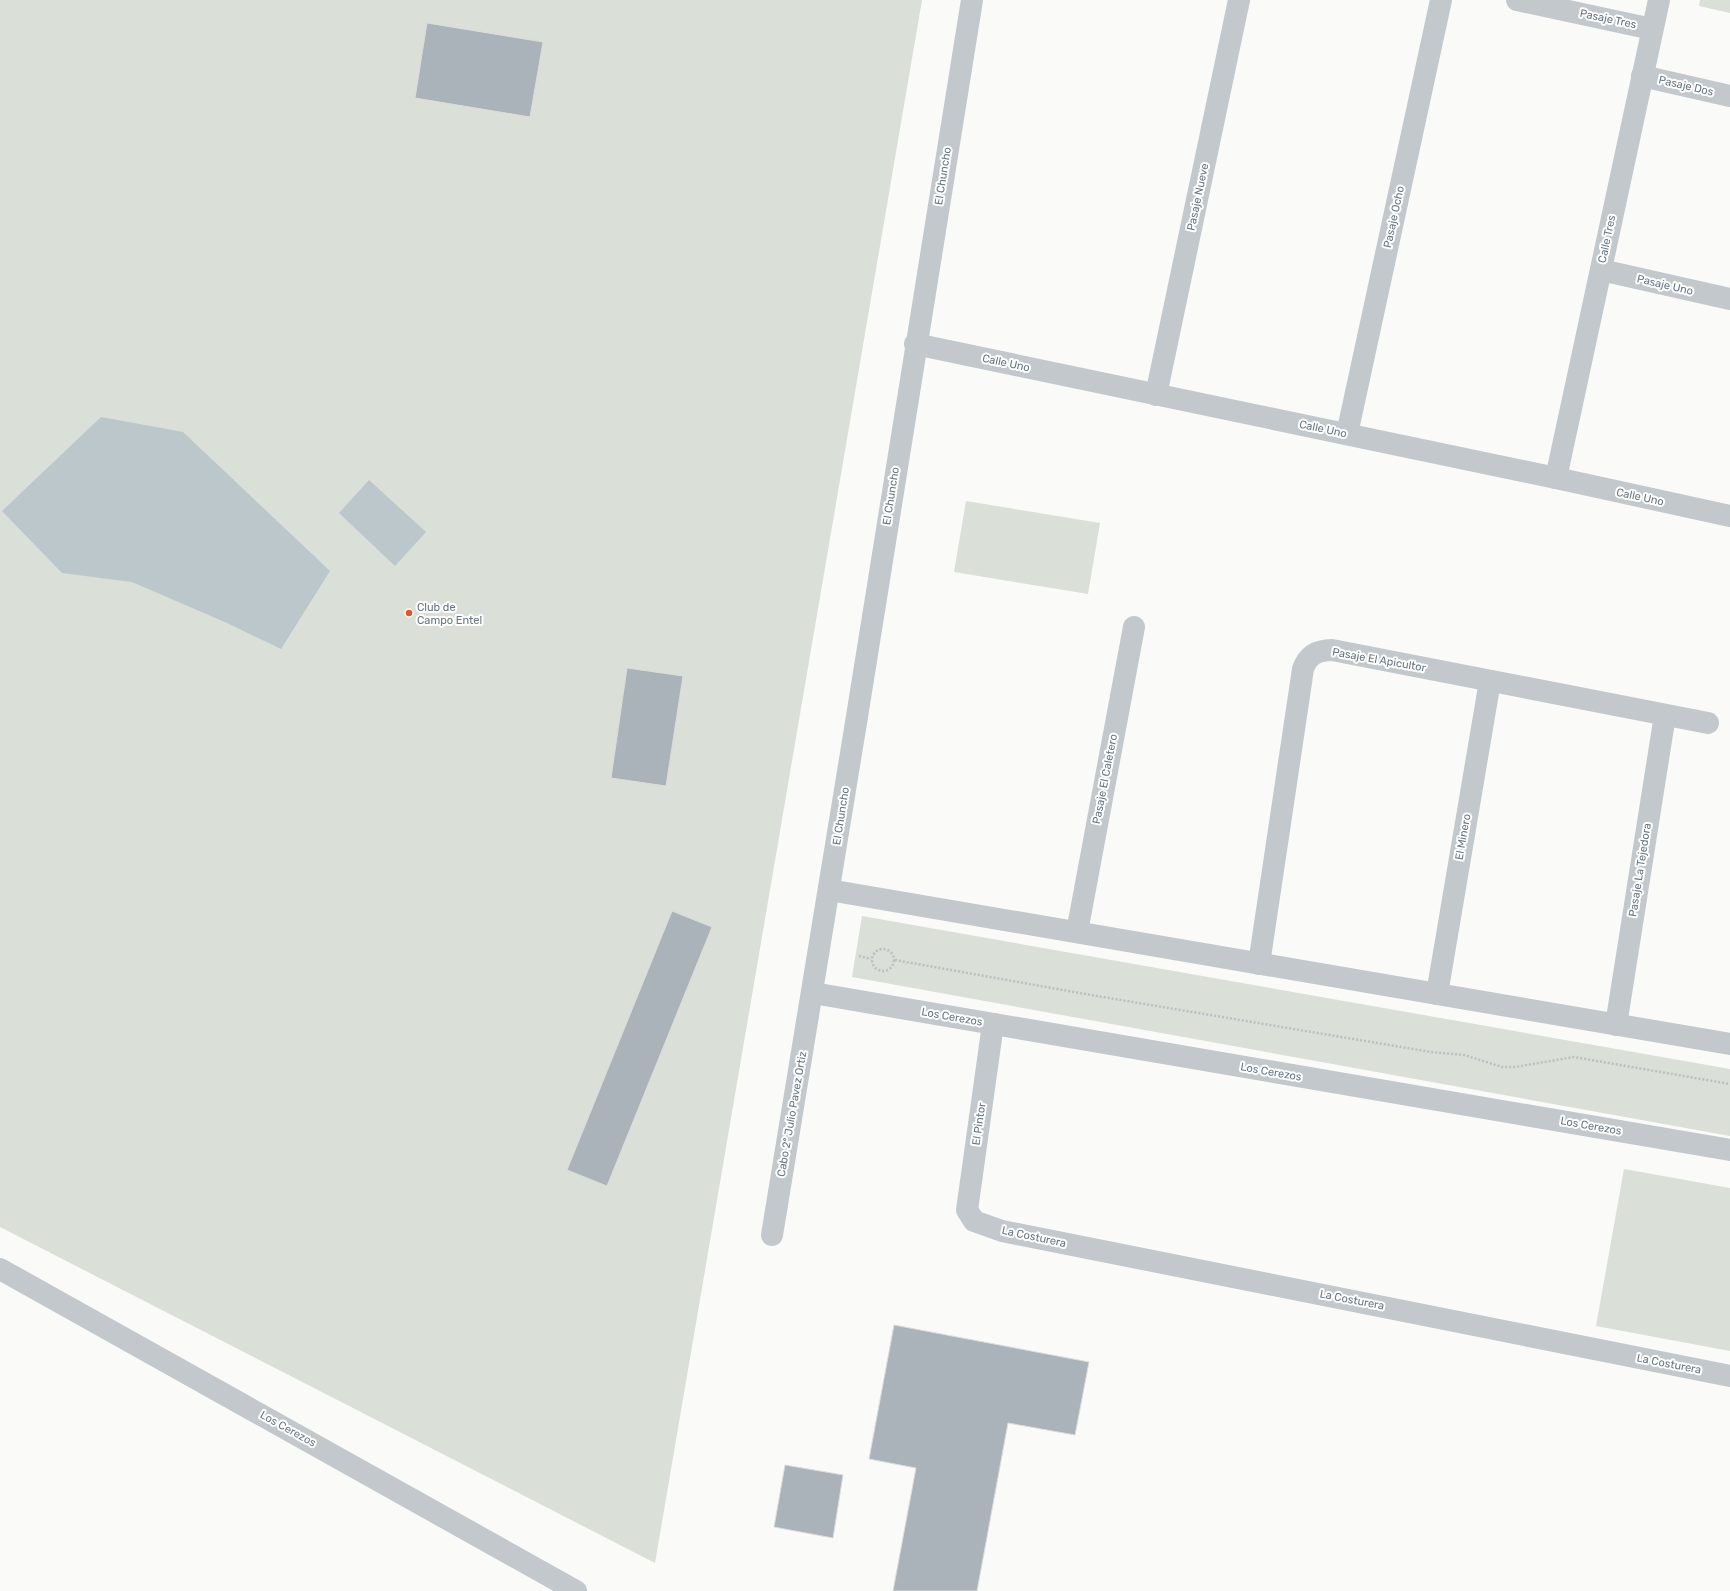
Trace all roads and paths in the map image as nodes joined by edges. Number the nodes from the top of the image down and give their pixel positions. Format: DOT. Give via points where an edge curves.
graph roads {
  1 [pos="972,0"];
  2 [pos="1239,0"];
  3 [pos="1441,0"];
  4 [pos="1517,0"];
  5 [pos="1659,0"];
  6 [pos="1652,28"];
  7 [pos="1642,76"];
  8 [pos="1730,96"];
  9 [pos="1600,270"];
  10 [pos="1730,299"];
  11 [pos="915,344"];
  12 [pos="1156,395"];
  13 [pos="1347,434"];
  14 [pos="1556,478"];
  15 [pos="1730,516"];
  16 [pos="1134,627"];
  17 [pos="1490,681"];
  18 [pos="1665,715"];
  19 [pos="1708,723"];
  20 [pos="829,890"];
  21 [pos="1076,932"];
  22 [pos="859,956"];
  23 [pos="871,959"];
  24 [pos="894,960"];
  25 [pos="1259,964"];
  26 [pos="813,993"];
  27 [pos="1437,994"];
  28 [pos="993,1024"];
  29 [pos="1616,1025"];
  30 [pos="1730,1044"];
  31 [pos="1730,1084"];
  32 [pos="1730,1150"];
  33 [pos="974,1221"];
  34 [pos="772,1235"];
  35 [pos="0,1269"];
  36 [pos="1730,1376"];
  37 [pos="576,1591"];
  1 -- 11 [label="street, El Chuncho"];
  2 -- 12 [label="street, Pasaje Nueve"];
  3 -- 13 [label="street, Pasaje Ocho"];
  4 -- 6 [label="street, Pasaje Tres"];
  5 -- 6 [label="street, Calle Tres"];
  6 -- 7 [label="street, Calle Tres"];
  7 -- 8 [label="street, Pasaje Dos"];
  7 -- 9 [label="street, Calle Tres"];
  9 -- 10 [label="street, Pasaje Uno"];
  9 -- 14 [label="street, Calle Tres"];
  11 -- 12 [label="street, Calle Uno"];
  11 -- 20 [label="street, El Chuncho"];
  12 -- 13 [label="street, Calle Uno"];
  13 -- 14 [label="street, Calle Uno"];
  14 -- 15 [label="street, Calle Uno"];
  16 -- 21 [label="street, Pasaje El Caletero"];
  17 -- 18 [label="street, Pasaje El Apicultor"];
  17 -- 25 [label="street, Pasaje El Apicultor" via="1332,650 1321,650 1306,661"];
  17 -- 27 [label="street, El Minero"];
  18 -- 19 [label="street, Pasaje El Apicultor"];
  18 -- 29 [label="street, Pasaje La Tejedora"];
  20 -- 21 [label="street"];
  20 -- 26 [label="street, El Chuncho"];
  21 -- 25 [label="street"];
  22 -- 23 [label="path"];
  23 -- 24 [label="path" via="875,952 886,948 892,952"];
  23 -- 24 [label="path" via="876,969 882,971 892,967"];
  24 -- 31 [label="path" via="1430,1052 1464,1054 1502,1067 1574,1057"];
  25 -- 27 [label="street"];
  26 -- 28 [label="street, Los Cerezos"];
  26 -- 34 [label="street, Cabo 2º Julio Pavez Ortiz"];
  27 -- 29 [label="street"];
  28 -- 32 [label="street, Los Cerezos"];
  28 -- 33 [label="street, El Pintor" via="967,1210"];
  29 -- 30 [label="street"];
  33 -- 36 [label="street, La Costurera" via="1010,1232"];
  35 -- 37 [label="street, Los Cerezos"];
}
